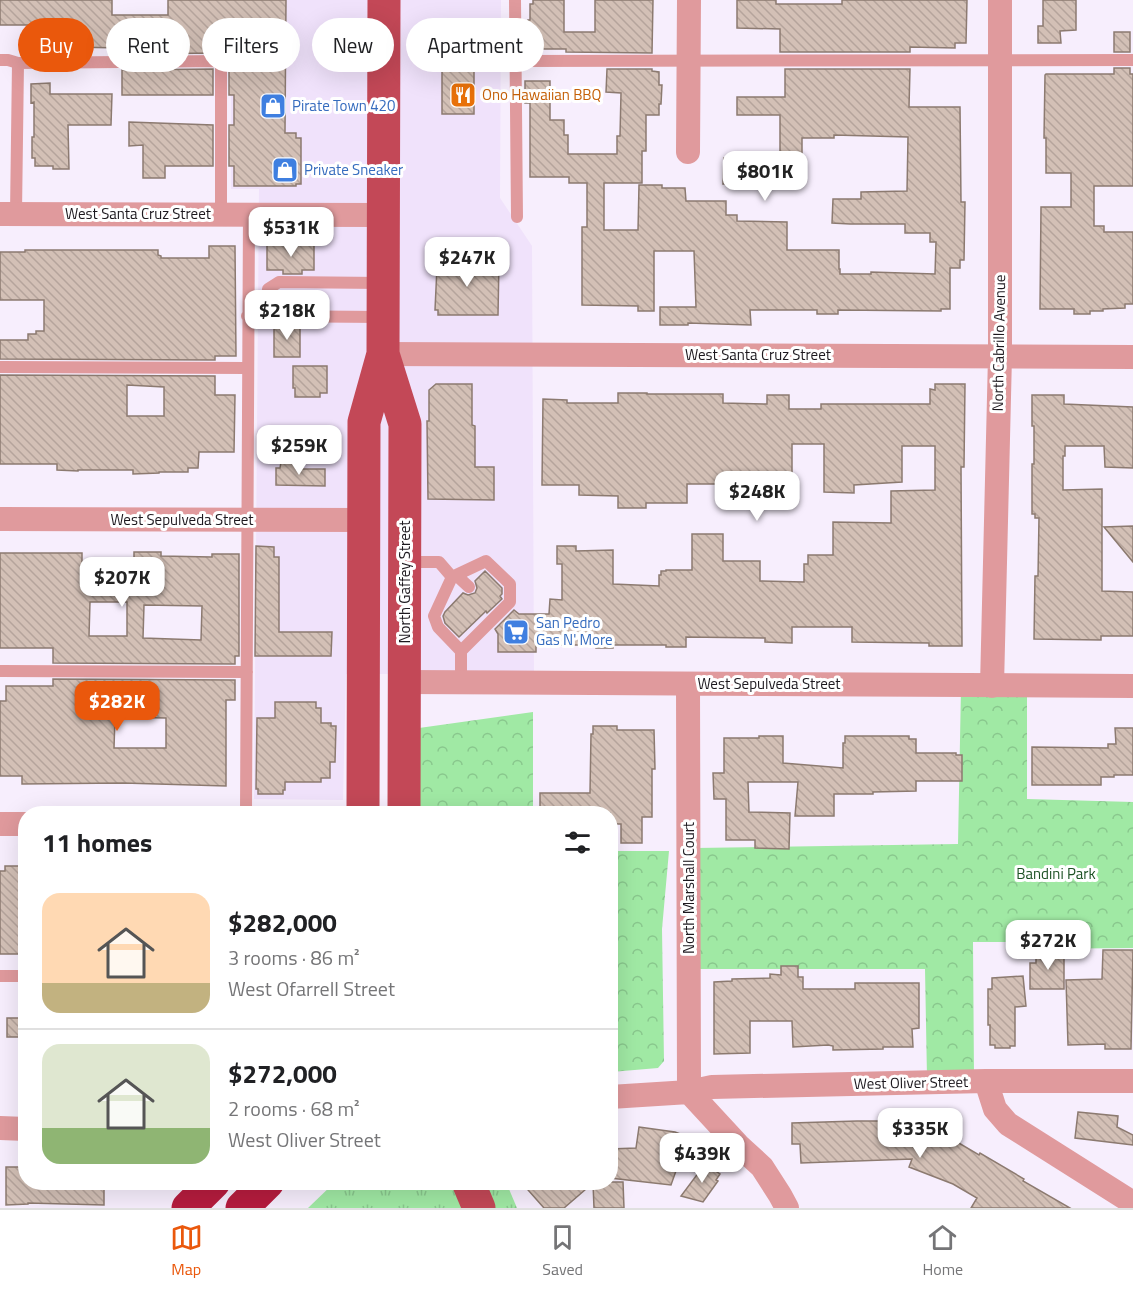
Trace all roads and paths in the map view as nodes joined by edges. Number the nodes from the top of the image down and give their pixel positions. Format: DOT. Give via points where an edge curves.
graph roads {
  1 [pos="384,0"];
  2 [pos="515,0"];
  3 [pos="689,0"];
  4 [pos="1000,0"];
  5 [pos="515,18"];
  6 [pos="1000,59"];
  7 [pos="0,60"];
  8 [pos="688,60"];
  9 [pos="1133,60"];
  10 [pos="544,61"];
  11 [pos="94,62"];
  12 [pos="18,63"];
  13 [pos="516,72"];
  14 [pos="688,152"];
  15 [pos="8,213"];
  16 [pos="221,214"];
  17 [pos="249,214"];
  18 [pos="383,215"];
  19 [pos="517,217"];
  20 [pos="384,283"];
  21 [pos="247,316"];
  22 [pos="266,316"];
  23 [pos="383,317"];
  24 [pos="383,354"];
  25 [pos="1000,356"];
  26 [pos="1133,357"];
  27 [pos="0,367"];
  28 [pos="247,368"];
  29 [pos="0,519"];
  30 [pos="248,520"];
  31 [pos="363,520"];
  32 [pos="405,562"];
  33 [pos="454,576"];
  34 [pos="469,587"];
  35 [pos="462,651"];
  36 [pos="0,671"];
  37 [pos="247,672"];
  38 [pos="404,682"];
  39 [pos="461,682"];
  40 [pos="688,684"];
  41 [pos="992,686"];
  42 [pos="1133,686"];
  43 [pos="246,806"];
  44 [pos="363,806"];
  45 [pos="404,806"];
  46 [pos="0,824"];
  47 [pos="18,824"];
  48 [pos="0,976"];
  49 [pos="18,976"];
  50 [pos="986,1081"];
  51 [pos="1133,1081"];
  52 [pos="689,1092"];
  53 [pos="618,1096"];
  54 [pos="0,1128"];
  55 [pos="18,1129"];
  56 [pos="206,1190"];
  57 [pos="260,1190"];
  58 [pos="471,1190"];
  59 [pos="1133,1203"];
  60 [pos="188,1208"];
  61 [pos="242,1208"];
  62 [pos="479,1208"];
  63 [pos="787,1208"];
  1 -- 18 [label="main road, North Gaffey Street"];
  2 -- 5 [label="lane"];
  3 -- 8 [label="street"];
  4 -- 6 [label="street, North Cabrillo Avenue"];
  6 -- 8 [label="lane"];
  6 -- 9 [label="lane"];
  6 -- 25 [label="street, North Cabrillo Avenue"];
  7 -- 12 [label="lane"];
  8 -- 10 [label="lane"];
  8 -- 14 [label="street"];
  11 -- 16 [label="lane" via="221,61"];
  12 -- 15 [label="lane"];
  13 -- 19 [label="lane"];
  15 -- 16 [label="street, West Santa Cruz Street"];
  16 -- 17 [label="street, West Santa Cruz Street"];
  17 -- 18 [label="street, West Santa Cruz Street"];
  17 -- 21 [label="lane"];
  18 -- 20 [label="main road, North Gaffey Street"];
  20 -- 22 [label="lane" via="279,282 268,289"];
  20 -- 23 [label="main road, North Gaffey Street"];
  21 -- 22 [label="lane"];
  21 -- 28 [label="lane"];
  22 -- 23 [label="lane"];
  23 -- 24 [label="main road, North Gaffey Street"];
  24 -- 25 [label="street, West Santa Cruz Street"];
  24 -- 31 [label="main road, North Gaffey Street" via="364,422"];
  24 -- 32 [label="main road, North Gaffey Street" via="405,424"];
  25 -- 26 [label="street, West Santa Cruz Street"];
  25 -- 41 [label="street, North Cabrillo Avenue"];
  27 -- 28 [label="lane"];
  28 -- 30 [label="lane"];
  29 -- 30 [label="street, West Sepulveda Street"];
  30 -- 31 [label="street, West Sepulveda Street"];
  30 -- 37 [label="lane"];
  31 -- 44 [label="main road, North Gaffey Street"];
  32 -- 33 [label="lane" via="439,562"];
  32 -- 38 [label="main road, North Gaffey Street"];
  33 -- 34 [label="lane"];
  33 -- 35 [label="lane" via="446,603 434,615 438,627"];
  33 -- 35 [label="lane" via="486,561 510,584 510,602 493,611"];
  35 -- 39 [label="lane"];
  36 -- 37 [label="lane"];
  37 -- 43 [label="lane"];
  38 -- 39 [label="street, West Sepulveda Street"];
  38 -- 45 [label="main road, North Gaffey Street"];
  39 -- 40 [label="street, West Sepulveda Street"];
  40 -- 41 [label="street, West Sepulveda Street"];
  40 -- 52 [label="street, North Marshall Court"];
  41 -- 42 [label="street, West Sepulveda Street"];
  46 -- 47 [label="street"];
  48 -- 49 [label="lane"];
  50 -- 51 [label="street, West Oliver Street"];
  50 -- 52 [label="street, West Oliver Street" via="712,1088"];
  50 -- 59 [label="street" via="995,1109 1008,1124"];
  52 -- 53 [label="street, West Oliver Street"];
  52 -- 63 [label="street" via="762,1167"];
  54 -- 55 [label="street"];
  56 -- 60 [label="highway"];
  57 -- 61 [label="highway"];
  58 -- 62 [label="main road"];
}
